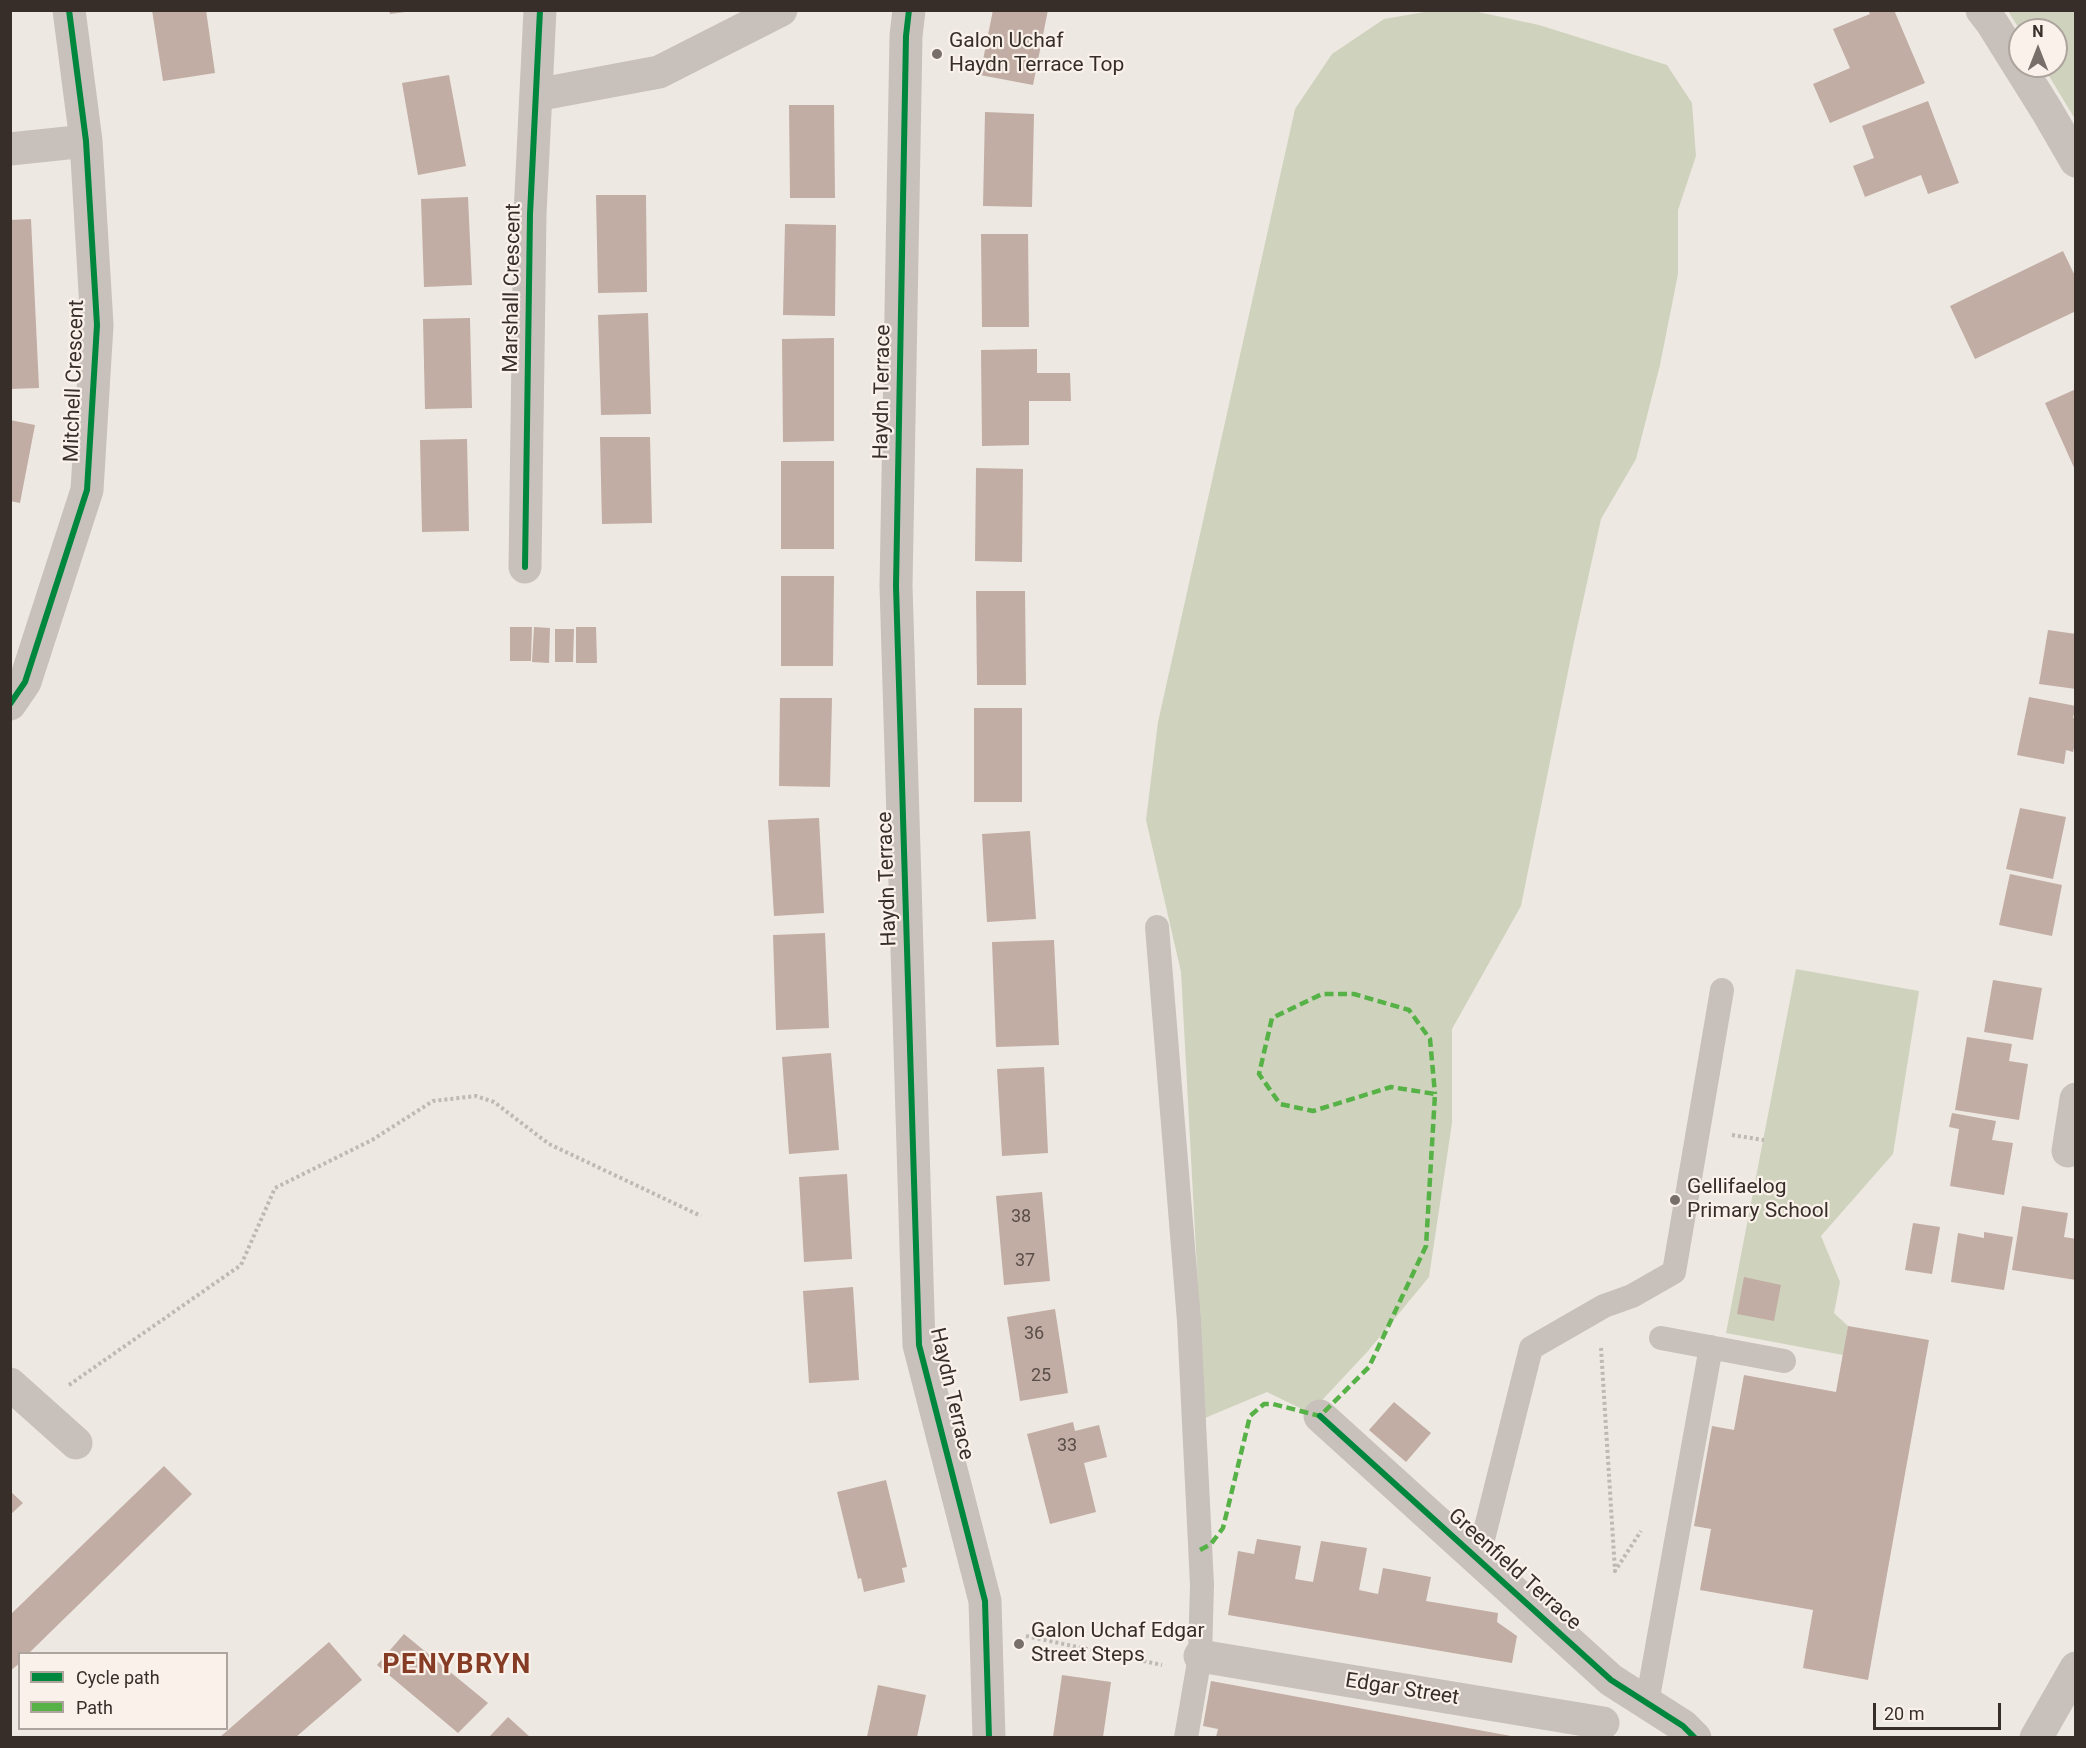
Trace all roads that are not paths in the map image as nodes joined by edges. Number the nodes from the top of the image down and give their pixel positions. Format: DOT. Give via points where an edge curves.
graph roads {
  1 [pos="69,10"];
  2 [pos="540,10"];
  3 [pos="781,10"];
  4 [pos="909,10"];
  5 [pos="1982,10"];
  6 [pos="536,95"];
  7 [pos="86,141"];
  8 [pos="10,149"];
  9 [pos="2076,161"];
  10 [pos="525,567"];
  11 [pos="10,704"];
  12 [pos="1157,927"];
  13 [pos="1722,990"];
  14 [pos="2075,1108"];
  15 [pos="2068,1151"];
  16 [pos="1661,1338"];
  17 [pos="1711,1347"];
  18 [pos="1784,1361"];
  19 [pos="10,1384"];
  20 [pos="1320,1416"];
  21 [pos="76,1443"];
  22 [pos="1478,1559"];
  23 [pos="1199,1664"];
  24 [pos="2076,1668"];
  25 [pos="1611,1680"];
  26 [pos="1647,1703"];
  27 [pos="1602,1730"];
  28 [pos="989,1737"];
  29 [pos="1186,1737"];
  30 [pos="1695,1737"];
  31 [pos="2036,1737"];
  1 -- 7 [label="street, Mitchell Crescent"];
  2 -- 6 [label="street, Marshall Crescent"];
  3 -- 6 [label="street" via="659,72"];
  4 -- 28 [label="street, Haydn Terrace" via="896,586 919,1346 986,1601"];
  5 -- 9 [label="street"];
  6 -- 10 [label="street, Marshall Crescent" via="530,214"];
  7 -- 8 [label="street"];
  7 -- 11 [label="street, Mitchell Crescent" via="98,325 87,490 25,682"];
  12 -- 23 [label="lane" via="1189,1321 1202,1585"];
  13 -- 22 [label="lane" via="1674,1272 1531,1348"];
  14 -- 15 [label="street"];
  16 -- 17 [label="lane"];
  17 -- 18 [label="lane"];
  17 -- 26 [label="lane"];
  19 -- 21 [label="street"];
  20 -- 22 [label="street, Greenfield Terrace"];
  22 -- 25 [label="street, Greenfield Terrace"];
  23 -- 27 [label="street, Edgar Street"];
  23 -- 29 [label="lane"];
  24 -- 31 [label="street"];
  25 -- 26 [label="street, Greenfield Terrace"];
  25 -- 27 [label="street"];
  26 -- 30 [label="street, Greenfield Terrace"];
}
